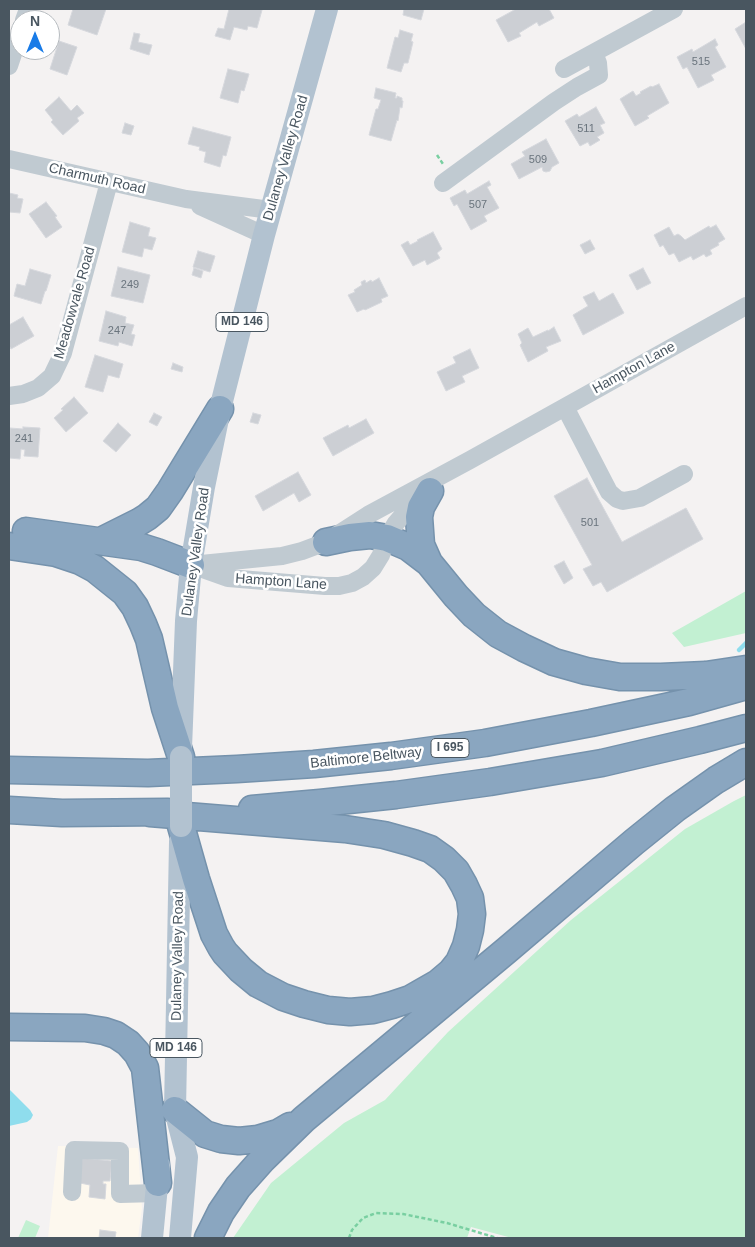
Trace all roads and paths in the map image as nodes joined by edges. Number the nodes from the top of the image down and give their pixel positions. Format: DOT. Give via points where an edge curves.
graph roads {
  1 [pos="327,9"];
  2 [pos="674,9"];
  3 [pos="644,17"];
  4 [pos="594,53"];
  5 [pos="564,69"];
  6 [pos="9,159"];
  7 [pos="109,182"];
  8 [pos="443,184"];
  9 [pos="186,199"];
  10 [pos="271,210"];
  11 [pos="264,235"];
  12 [pos="746,306"];
  13 [pos="9,396"];
  14 [pos="564,407"];
  15 [pos="220,409"];
  16 [pos="470,460"];
  17 [pos="684,474"];
  18 [pos="430,491"];
  19 [pos="9,529"];
  20 [pos="387,538"];
  21 [pos="101,541"];
  22 [pos="326,542"];
  23 [pos="9,546"];
  24 [pos="429,563"];
  25 [pos="191,565"];
  26 [pos="746,669"];
  27 [pos="746,686"];
  28 [pos="173,708"];
  29 [pos="746,728"];
  30 [pos="9,755"];
  31 [pos="181,757"];
  32 [pos="746,762"];
  33 [pos="9,770"];
  34 [pos="148,773"];
  35 [pos="9,810"];
  36 [pos="150,813"];
  37 [pos="181,826"];
  38 [pos="188,879"];
  39 [pos="9,1027"];
  40 [pos="175,1110"];
  41 [pos="304,1119"];
  42 [pos="157,1188"];
  43 [pos="72,1192"];
  44 [pos="152,1238"];
  45 [pos="180,1238"];
  46 [pos="208,1238"];
  47 [pos="349,1238"];
  48 [pos="497,1238"];
  1 -- 10 [label="main road, Dulaney Valley Road / MD 146"];
  2 -- 3 [label="street"];
  3 -- 4 [label="street"];
  4 -- 5 [label="street"];
  4 -- 8 [label="street" via="599,75 554,102"];
  6 -- 7 [label="street, Charmuth Road"];
  7 -- 9 [label="street, Charmuth Road"];
  7 -- 13 [label="street, Meadowvale Road" via="63,353 52,376 38,388"];
  9 -- 10 [label="street, Charmuth Road"];
  9 -- 11 [label="street, Charmuth Road"];
  10 -- 11 [label="main road, Dulaney Valley Road / MD 146"];
  11 -- 15 [label="main road, Dulaney Valley Road / MD 146"];
  12 -- 14 [label="street, Hampton Lane"];
  14 -- 16 [label="street, Hampton Lane"];
  14 -- 17 [label="street" via="609,492 617,499 640,498"];
  15 -- 21 [label="highway" via="158,508 139,522"];
  15 -- 25 [label="main road, Dulaney Valley Road / MD 146"];
  16 -- 18 [label="street, Hampton Lane"];
  16 -- 22 [label="street, Hampton Lane" via="368,515"];
  18 -- 20 [label="street, Hampton Lane" via="402,516"];
  18 -- 24 [label="highway" via="419,517 421,545"];
  19 -- 21 [label="highway"];
  20 -- 22 [label="highway" via="350,536"];
  20 -- 24 [label="highway" via="408,547"];
  20 -- 25 [label="street, Hampton Lane" via="373,568 352,583 339,586 228,578"];
  21 -- 25 [label="highway" via="141,547"];
  22 -- 25 [label="street, Hampton Lane" via="282,556"];
  23 -- 28 [label="highway" via="80,560 125,593 143,624"];
  24 -- 26 [label="highway" via="474,615 498,634 554,662 620,677 706,675"];
  25 -- 28 [label="main road, Dulaney Valley Road / MD 146"];
  27 -- 34 [label="highway, Baltimore Beltway / I 695" via="689,702 476,744 314,764"];
  28 -- 31 [label="highway"];
  29 -- 36 [label="highway" via="602,763 490,782 320,803"];
  30 -- 34 [label="highway"];
  31 -- 37 [label="main road, bridge"];
  32 -- 41 [label="highway" via="683,803 648,831"];
  33 -- 34 [label="highway, Baltimore Beltway / I 695"];
  35 -- 36 [label="highway"];
  36 -- 38 [label="highway" via="345,829 413,843 444,859 456,871 470,898 470,930 459,962 425,991 373,1010 328,1010 283,997 258,984 241,970 225,953"];
  37 -- 38 [label="highway"];
  38 -- 40 [label="main road, Dulaney Valley Road / MD 146"];
  39 -- 42 [label="highway" via="104,1030 128,1043 145,1068"];
  40 -- 41 [label="highway" via="205,1134 239,1141 278,1133"];
  40 -- 42 [label="main road, Dulaney Valley Road / MD 146" via="159,1153"];
  40 -- 45 [label="main road, Dulaney Valley Road / MD 146" via="187,1157"];
  41 -- 46 [label="highway" via="238,1186"];
  42 -- 43 [label="street" via="120,1194 120,1151 74,1150"];
  42 -- 44 [label="main road, Dulaney Valley Road / MD 146"];
  47 -- 48 [label="path" via="363,1218 376,1213 438,1221"];
}
